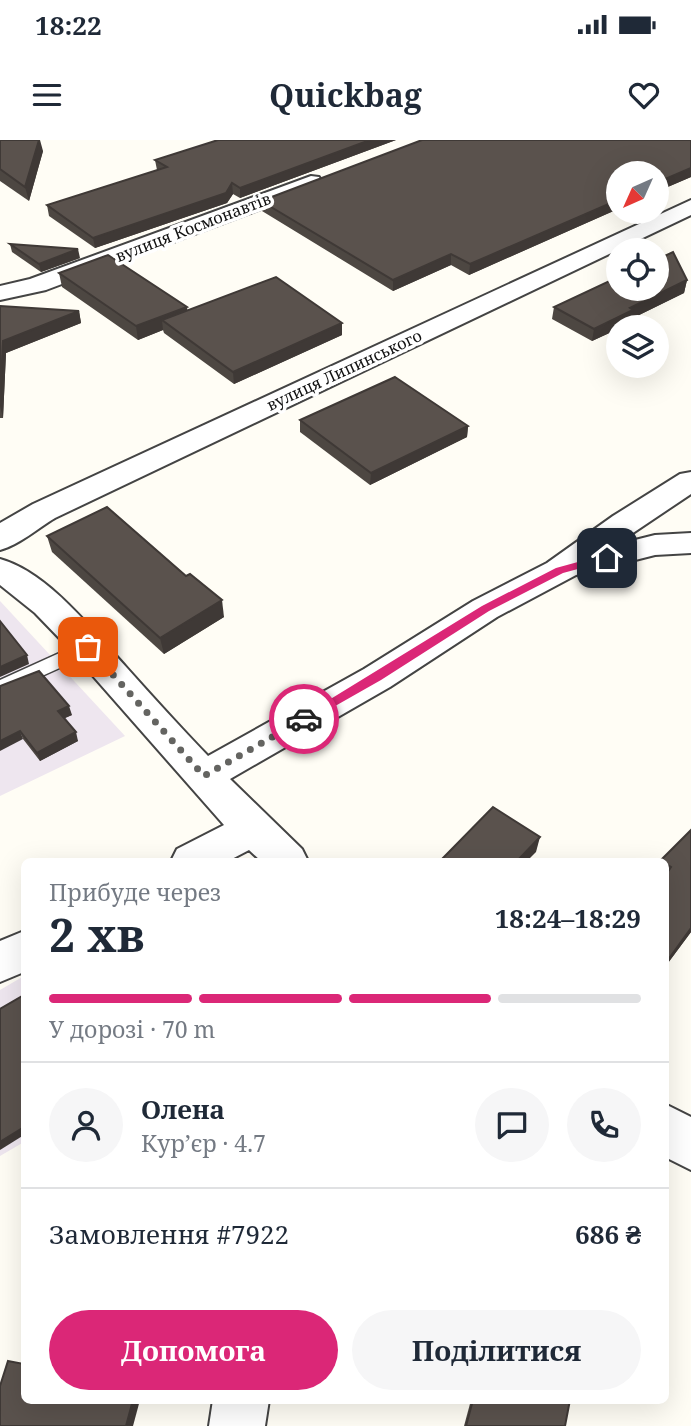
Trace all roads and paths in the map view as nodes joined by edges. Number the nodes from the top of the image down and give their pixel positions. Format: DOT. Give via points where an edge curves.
graph roads {
  1 [pos="333,174"];
  2 [pos="691,207"];
  3 [pos="0,293"];
  4 [pos="691,481"];
  5 [pos="0,540"];
  6 [pos="691,543"];
  7 [pos="0,570"];
  8 [pos="559,570"];
  9 [pos="88,647"];
  10 [pos="0,688"];
  11 [pos="204,776"];
  12 [pos="252,829"];
  13 [pos="197,858"];
  14 [pos="285,858"];
  15 [pos="21,952"];
  16 [pos="0,963"];
  17 [pos="669,1131"];
  18 [pos="691,1146"];
  19 [pos="240,1404"];
  20 [pos="237,1426"];
  1 -- 3 [label="street, вулиця Космонавтів" via="37,285"];
  2 -- 5 [label="street, вулиця Липинського" via="44,511"];
  4 -- 8 [label="street"];
  6 -- 8 [label="street" via="655,545"];
  7 -- 9 [label="street" via="16,579"];
  8 -- 11 [label="street"];
  9 -- 10 [label="lane"];
  9 -- 11 [label="street"];
  11 -- 12 [label="street"];
  12 -- 13 [label="street"];
  12 -- 14 [label="street"];
  15 -- 16 [label="street"];
  17 -- 18 [label="street"];
  19 -- 20 [label="street"];
}
